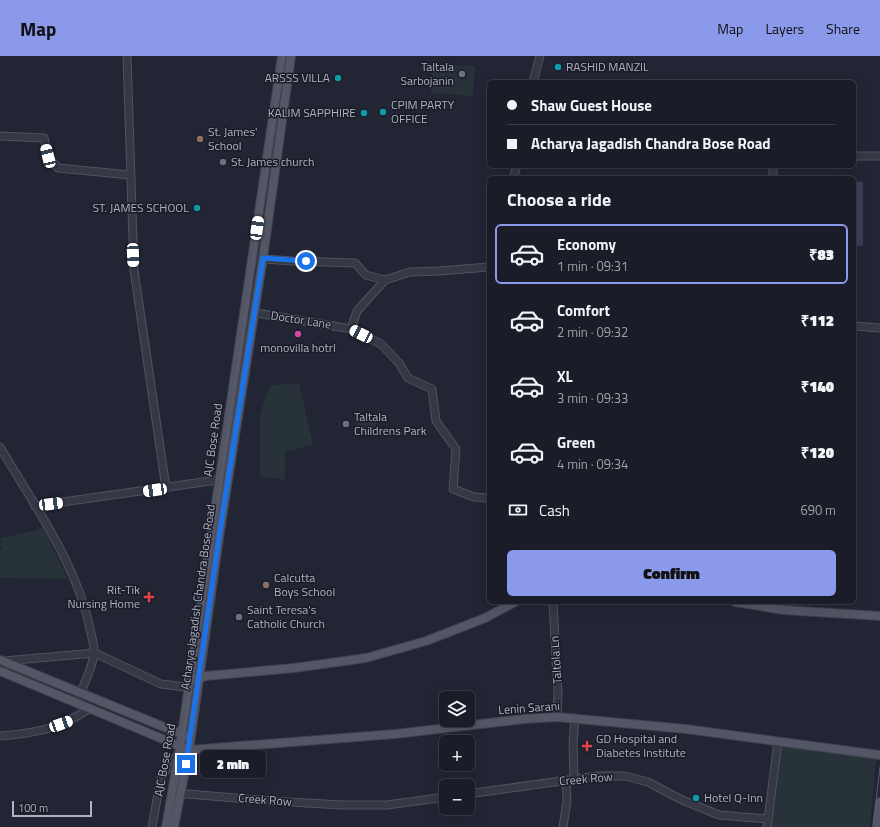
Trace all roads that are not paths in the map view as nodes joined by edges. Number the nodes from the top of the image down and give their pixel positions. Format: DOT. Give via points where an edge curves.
graph roads {
  1 [pos="126,56"];
  2 [pos="282,56"];
  3 [pos="291,56"];
  4 [pos="540,56"];
  5 [pos="534,80"];
  6 [pos="0,136"];
  7 [pos="856,156"];
  8 [pos="880,156"];
  9 [pos="130,175"];
  10 [pos="252,258"];
  11 [pos="263,258"];
  12 [pos="487,267"];
  13 [pos="385,280"];
  14 [pos="244,311"];
  15 [pos="253,313"];
  16 [pos="856,326"];
  17 [pos="880,328"];
  18 [pos="352,329"];
  19 [pos="0,447"];
  20 [pos="228,479"];
  21 [pos="219,480"];
  22 [pos="166,488"];
  23 [pos="487,498"];
  24 [pos="35,506"];
  25 [pos="511,604"];
  26 [pos="553,604"];
  27 [pos="747,604"];
  28 [pos="880,616"];
  29 [pos="95,652"];
  30 [pos="2,660"];
  31 [pos="0,671"];
  32 [pos="199,678"];
  33 [pos="192,685"];
  34 [pos="80,694"];
  35 [pos="77,702"];
  36 [pos="90,708"];
  37 [pos="557,717"];
  38 [pos="575,718"];
  39 [pos="182,735"];
  40 [pos="0,736"];
  41 [pos="190,738"];
  42 [pos="778,742"];
  43 [pos="189,750"];
  44 [pos="179,751"];
  45 [pos="880,755"];
  46 [pos="574,779"];
  47 [pos="566,780"];
  48 [pos="176,793"];
  49 [pos="475,793"];
  50 [pos="439,798"];
  51 [pos="880,802"];
  52 [pos="768,818"];
  53 [pos="152,827"];
  54 [pos="166,827"];
  55 [pos="174,827"];
  56 [pos="563,827"];
  57 [pos="767,827"];
  58 [pos="877,827"];
  1 -- 9 [label="street"];
  2 -- 10 [label="main road, AJC Bose Road"];
  3 -- 11 [label="main road, Acharya Jagadish Chandra Bose Road"];
  4 -- 5 [label="street"];
  6 -- 9 [label="street" via="44,138 48,156 58,168"];
  7 -- 8 [label="street"];
  9 -- 22 [label="street" via="135,276"];
  10 -- 11 [label="street"];
  10 -- 14 [label="main road, AJC Bose Road"];
  11 -- 13 [label="street" via="355,262 366,275"];
  11 -- 15 [label="main road, Acharya Jagadish Chandra Bose Road"];
  12 -- 13 [label="street" via="410,272"];
  13 -- 18 [label="street" via="357,311"];
  14 -- 15 [label="street, Doctor Lane"];
  14 -- 21 [label="main road, AJC Bose Road"];
  15 -- 18 [label="street, Doctor Lane"];
  15 -- 20 [label="main road, Acharya Jagadish Chandra Bose Road"];
  16 -- 17 [label="street"];
  18 -- 23 [label="street, Doctor Lane" via="381,344 399,363 408,378 432,389 436,421 456,449 453,489 474,497"];
  19 -- 24 [label="street"];
  20 -- 21 [label="street"];
  20 -- 32 [label="main road, Acharya Jagadish Chandra Bose Road"];
  21 -- 22 [label="street"];
  21 -- 33 [label="main road, AJC Bose Road"];
  22 -- 24 [label="street"];
  24 -- 29 [label="street" via="66,558 88,615"];
  25 -- 32 [label="main road" via="485,618 433,638 366,658"];
  26 -- 37 [label="street, Taltola Ln"];
  27 -- 28 [label="main road" via="784,610"];
  29 -- 30 [label="street"];
  29 -- 33 [label="street" via="161,684"];
  29 -- 34 [label="street"];
  30 -- 31 [label="street"];
  30 -- 34 [label="main road"];
  31 -- 35 [label="main road, Lenin Sarani"];
  32 -- 33 [label="main road"];
  33 -- 39 [label="main road, AJC Bose Road"];
  33 -- 41 [label="main road, Acharya Jagadish Chandra Bose Road"];
  34 -- 35 [label="street"];
  34 -- 39 [label="main road"];
  35 -- 36 [label="main road, Lenin Sarani"];
  36 -- 40 [label="street" via="73,719 36,733"];
  36 -- 44 [label="main road, Lenin Sarani"];
  37 -- 38 [label="main road, Lenin Sarani"];
  37 -- 43 [label="main road, Lenin Sarani" via="400,734"];
  38 -- 42 [label="main road, Lenin Sarani" via="686,729"];
  38 -- 46 [label="street"];
  39 -- 41 [label="main road"];
  39 -- 44 [label="main road, AJC Bose Road"];
  41 -- 43 [label="main road, Acharya Jagadish Chandra Bose Road"];
  42 -- 45 [label="main road, Lenin Sarani"];
  42 -- 52 [label="street"];
  43 -- 44 [label="main road, Lenin Sarani"];
  43 -- 48 [label="main road, Acharya Jagadish Chandra Bose Road"];
  44 -- 48 [label="main road, AJC Bose Road"];
  44 -- 53 [label="street" via="161,777"];
  46 -- 47 [label="street, Creek Row"];
  46 -- 52 [label="street, Creek Row" via="625,776 648,782 719,815"];
  47 -- 49 [label="street, Creek Row"];
  47 -- 56 [label="street" via="567,801"];
  48 -- 50 [label="street, Creek Row" via="272,802 348,805 386,805"];
  48 -- 54 [label="main road, AJC Bose Road"];
  48 -- 55 [label="main road, Acharya Jagadish Chandra Bose Road"];
  51 -- 58 [label="main road"];
  52 -- 57 [label="street"];
}
